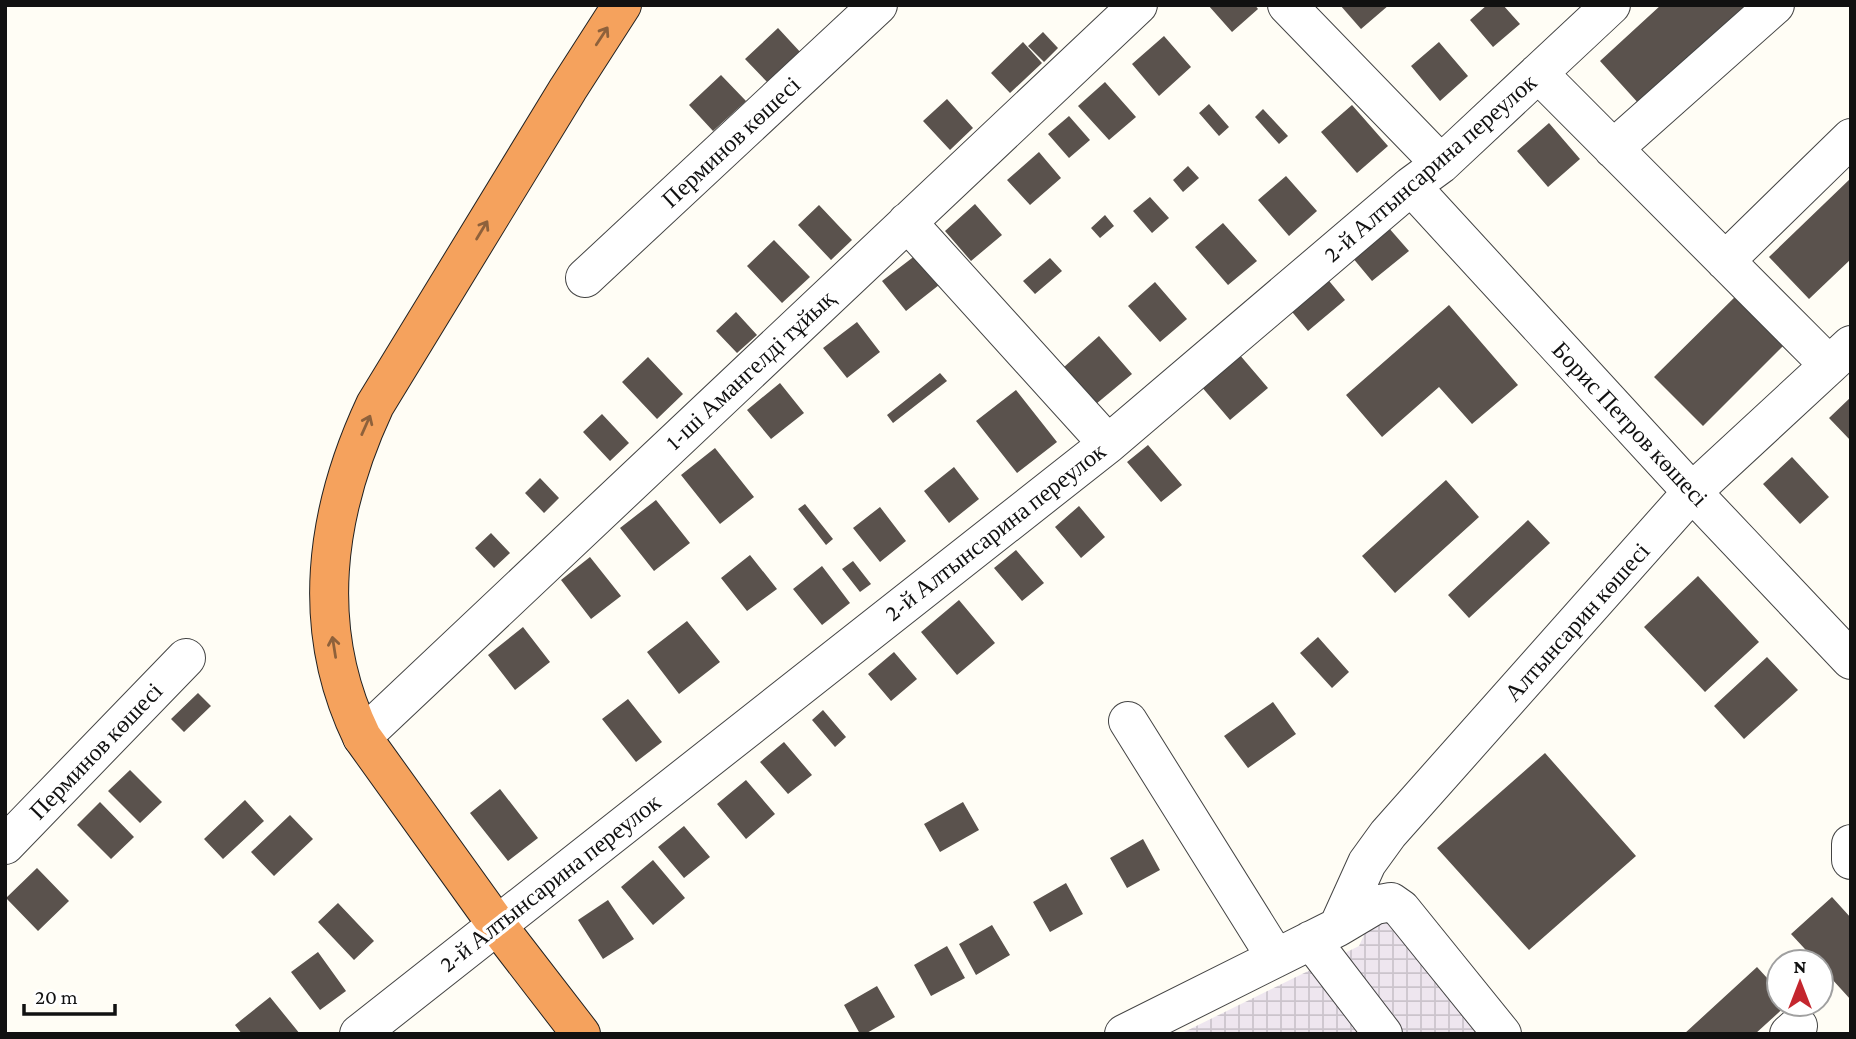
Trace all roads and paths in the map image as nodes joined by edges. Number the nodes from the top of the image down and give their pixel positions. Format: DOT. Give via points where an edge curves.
graph roads {
  1 [pos="622,5"];
  2 [pos="878,5"];
  3 [pos="1138,5"];
  4 [pos="1287,5"];
  5 [pos="1611,5"];
  6 [pos="1775,5"];
  7 [pos="1538,73"];
  8 [pos="1851,138"];
  9 [pos="1614,149"];
  10 [pos="1426,175"];
  11 [pos="907,222"];
  12 [pos="1725,261"];
  13 [pos="585,278"];
  14 [pos="1840,355"];
  15 [pos="1108,444"];
  16 [pos="1692,492"];
  17 [pos="186,658"];
  18 [pos="1851,660"];
  19 [pos="1128,721"];
  20 [pos="356,725"];
  21 [pos="1851,844"];
  22 [pos="5,845"];
  23 [pos="1851,860"];
  24 [pos="497,925"];
  25 [pos="1324,934"];
  26 [pos="1276,958"];
  27 [pos="359,1034"];
  28 [pos="581,1034"];
  29 [pos="1124,1034"];
  30 [pos="1383,1034"];
  31 [pos="1502,1034"];
  20 -- 1 [label="highway, one-way" via="342,692 334,653 329,574 333,530 362,432"];
  2 -- 13 [label="street, Перминов көшесі"];
  3 -- 11 [label="street, 1-ші Амангелді тұйық"];
  4 -- 10 [label="street, Борис Петров көшесі"];
  5 -- 7 [label="street, 2-й Алтынсарина переулок"];
  6 -- 9 [label="street"];
  7 -- 9 [label="street"];
  7 -- 10 [label="street, 2-й Алтынсарина переулок"];
  8 -- 12 [label="street"];
  9 -- 12 [label="street"];
  10 -- 15 [label="street, 2-й Алтынсарина переулок"];
  10 -- 16 [label="street, Борис Петров көшесі"];
  11 -- 15 [label="street"];
  11 -- 20 [label="street, 1-ші Амангелді тұйық"];
  12 -- 14 [label="street"];
  14 -- 16 [label="street, Алтынсарин көшесі"];
  15 -- 24 [label="street, 2-й Алтынсарина переулок"];
  16 -- 18 [label="street, Борис Петров көшесі"];
  16 -- 25 [label="street, Алтынсарин көшесі" via="1376,848"];
  17 -- 22 [label="street, Перминов көшесі"];
  19 -- 26 [label="street"];
  20 -- 24 [label="highway"];
  21 -- 23 [label="street"];
  24 -- 27 [label="street, 2-й Алтынсарина переулок"];
  24 -- 28 [label="highway"];
  25 -- 26 [label="street"];
  25 -- 30 [label="street"];
  25 -- 31 [label="street" via="1375,905 1397,905"];
  26 -- 29 [label="street"];
}
